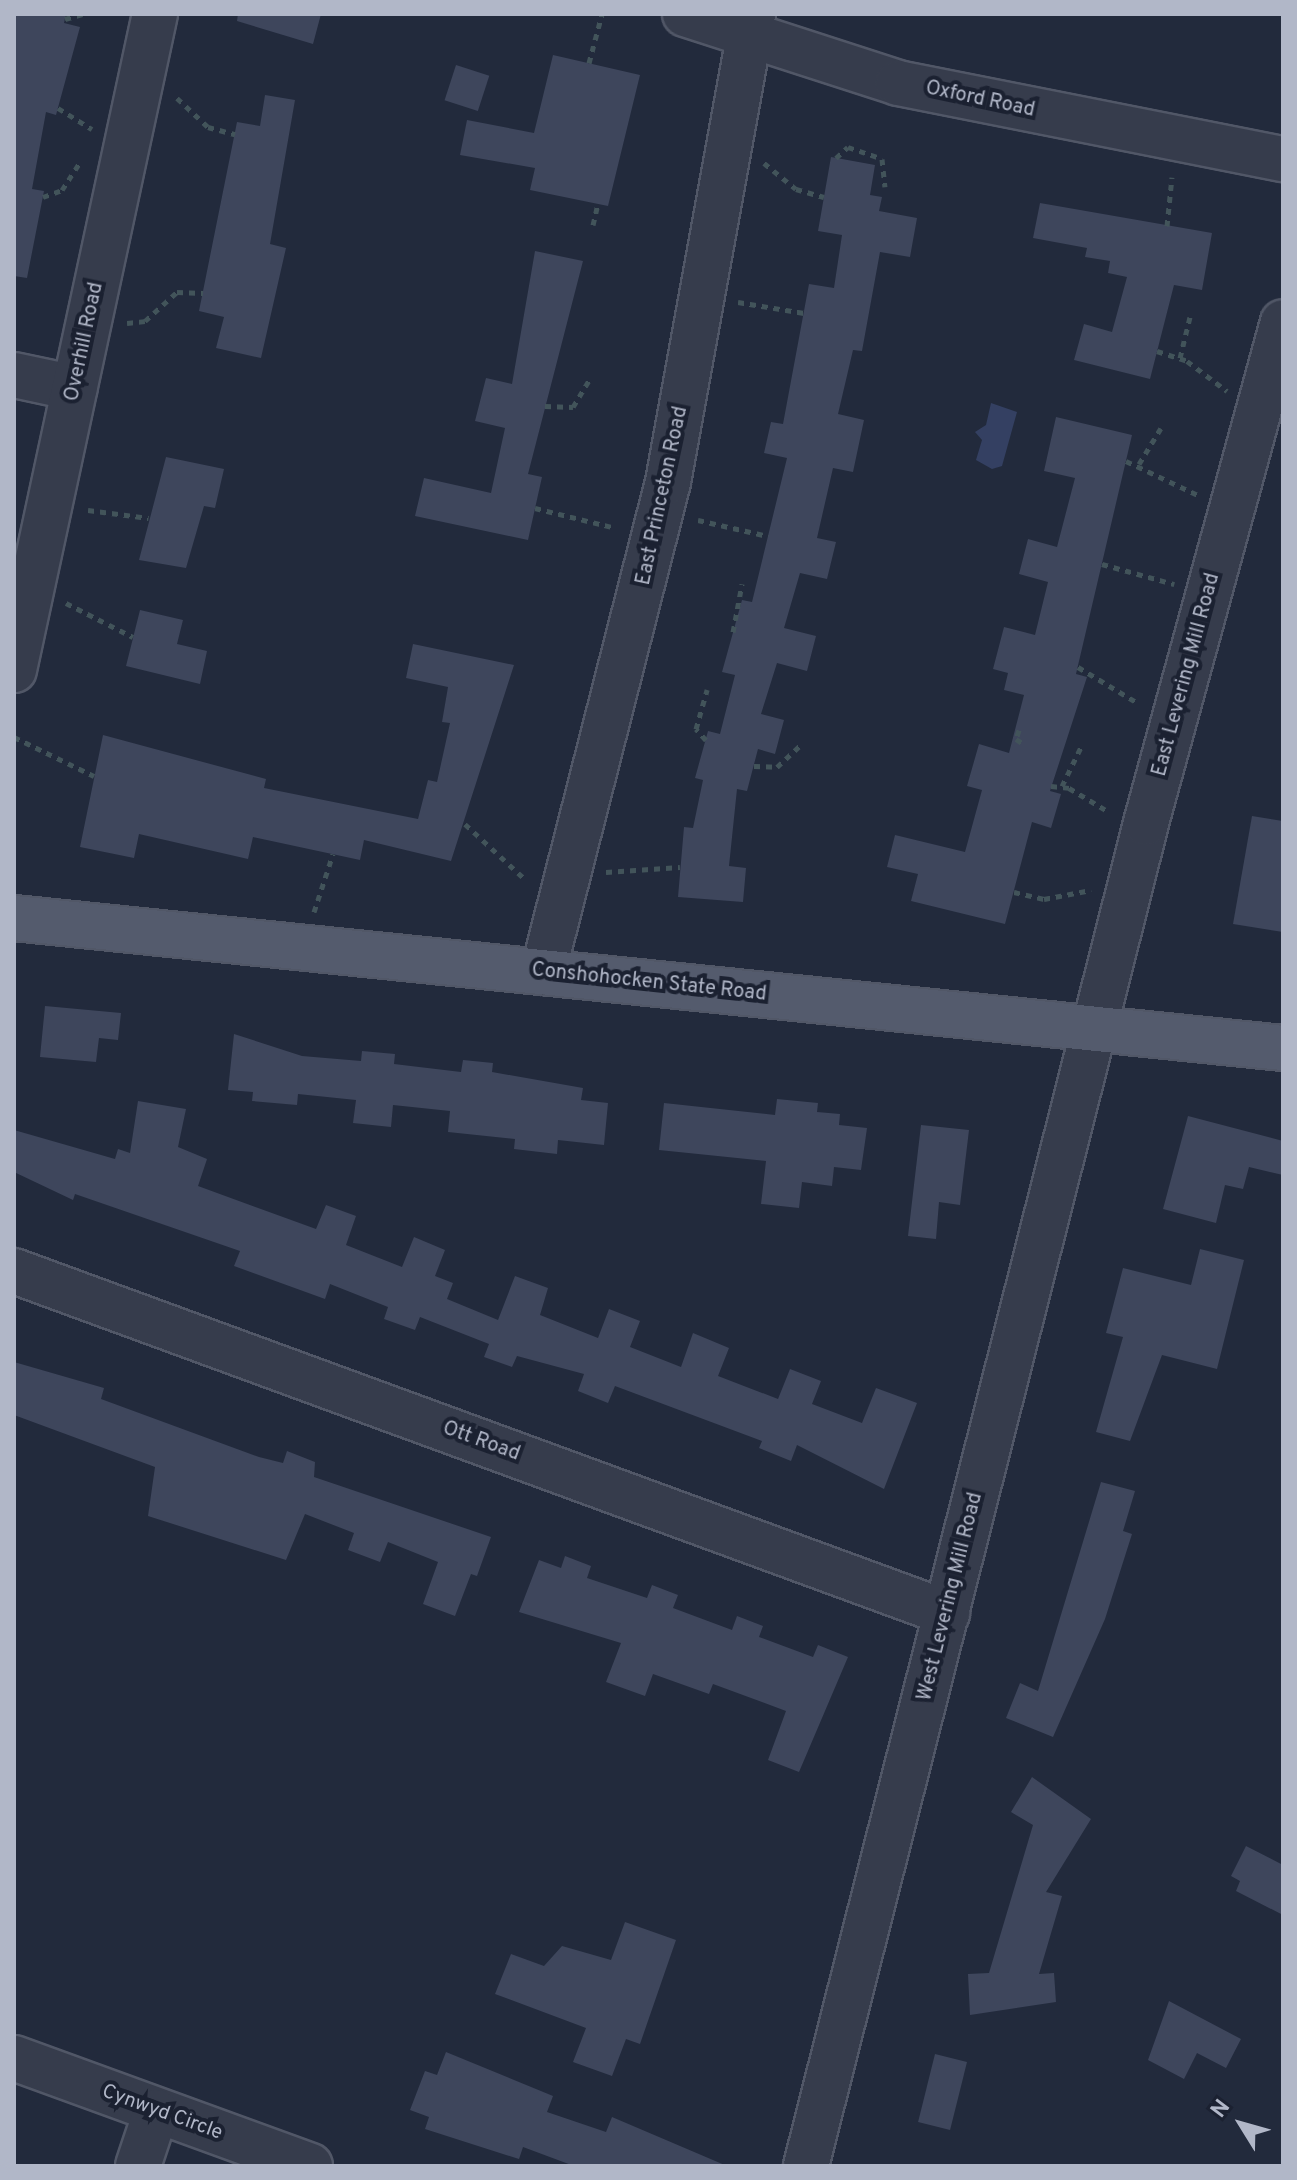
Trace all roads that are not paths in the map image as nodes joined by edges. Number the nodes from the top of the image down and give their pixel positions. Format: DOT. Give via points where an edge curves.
graph roads {
  1 [pos="155,14"];
  2 [pos="685,14"];
  3 [pos="750,25"];
  4 [pos="1283,159"];
  5 [pos="1283,322"];
  6 [pos="14,375"];
  7 [pos="75,388"];
  8 [pos="14,670"];
  9 [pos="14,918"];
  10 [pos="543,972"];
  11 [pos="1094,1028"];
  12 [pos="1283,1048"];
  13 [pos="14,1271"];
  14 [pos="947,1613"];
  15 [pos="14,2058"];
  16 [pos="156,2112"];
  17 [pos="138,2166"];
  18 [pos="310,2166"];
  19 [pos="806,2166"];
  1 -- 7 [label="street, Overhill Road"];
  2 -- 3 [label="street, Oxford Road"];
  3 -- 4 [label="street, Oxford Road" via="910,86"];
  3 -- 10 [label="street, East Princeton Road" via="658,525"];
  5 -- 11 [label="street, East Levering Mill Road"];
  6 -- 7 [label="street"];
  7 -- 8 [label="street, Overhill Road"];
  9 -- 10 [label="main road, Conshohocken State Road"];
  10 -- 11 [label="main road, Conshohocken State Road"];
  11 -- 12 [label="main road, Conshohocken State Road"];
  11 -- 14 [label="street, West Levering Mill Road"];
  13 -- 14 [label="street, Ott Road"];
  14 -- 19 [label="street, West Levering Mill Road"];
  15 -- 16 [label="street, Cynwyd Circle"];
  16 -- 17 [label="street"];
  16 -- 18 [label="street, Cynwyd Circle"];
}
